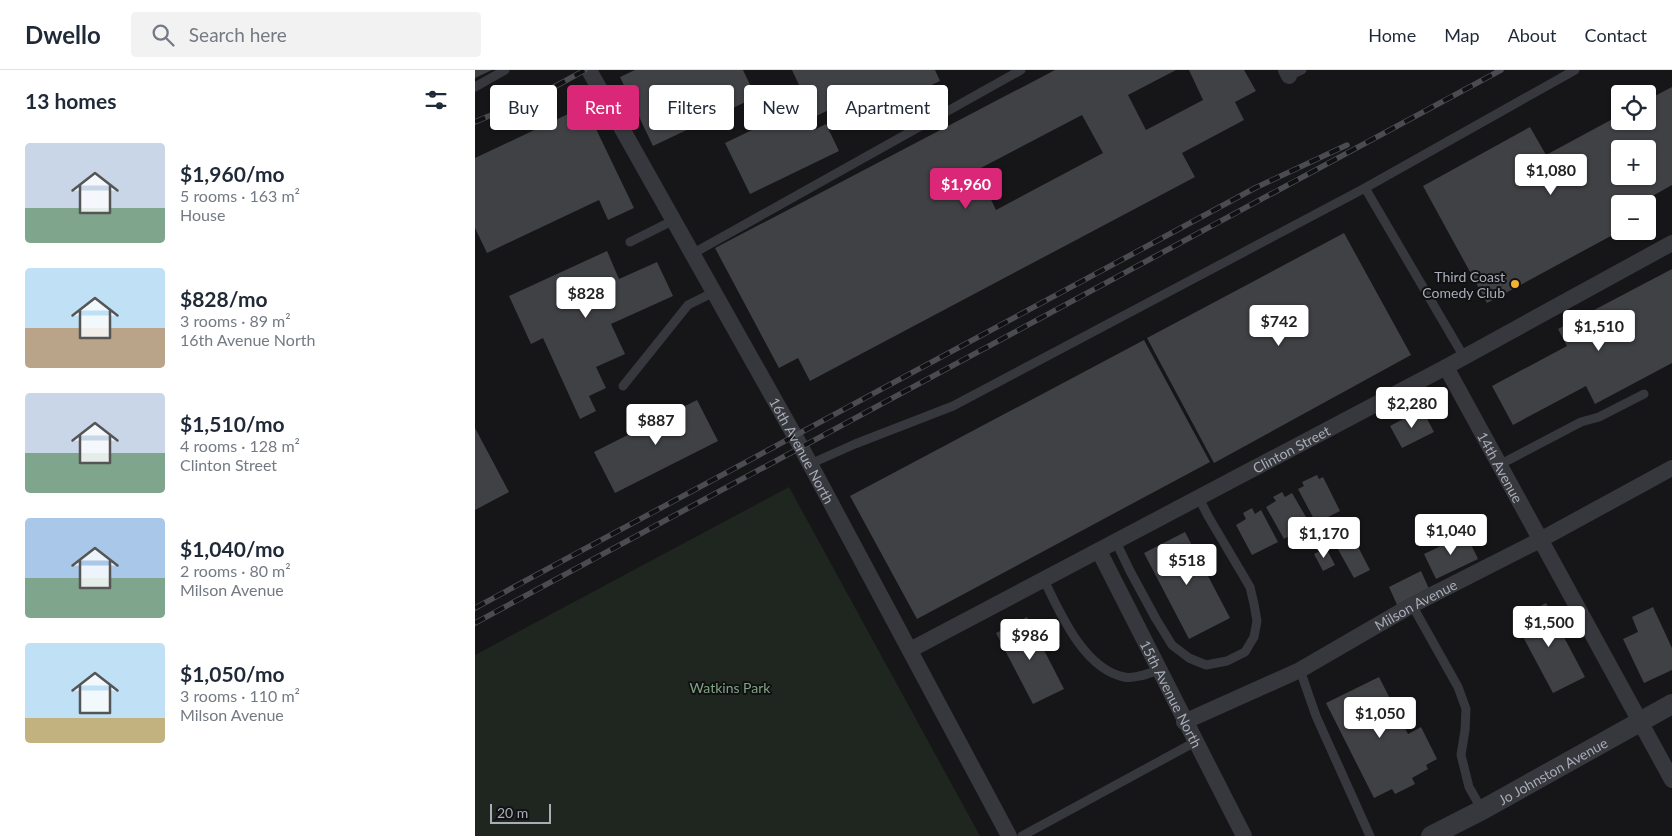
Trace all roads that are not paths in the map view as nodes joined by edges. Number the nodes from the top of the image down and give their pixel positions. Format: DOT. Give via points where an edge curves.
graph roads {
  1 [pos="505,70"];
  2 [pos="589,70"];
  3 [pos="1021,70"];
  4 [pos="1575,70"];
  5 [pos="475,86"];
  6 [pos="1365,188"];
  7 [pos="674,220"];
  8 [pos="630,242"];
  9 [pos="1672,243"];
  10 [pos="693,254"];
  11 [pos="714,292"];
  12 [pos="1464,357"];
  13 [pos="1446,367"];
  14 [pos="623,386"];
  15 [pos="1644,394"];
  16 [pos="810,464"];
  17 [pos="1499,465"];
  18 [pos="1672,468"];
  19 [pos="1199,498"];
  20 [pos="1540,540"];
  21 [pos="1116,542"];
  22 [pos="1099,551"];
  23 [pos="1044,580"];
  24 [pos="1413,605"];
  25 [pos="910,650"];
  26 [pos="1158,670"];
  27 [pos="1300,670"];
  28 [pos="1672,704"];
  29 [pos="1640,721"];
  30 [pos="1185,722"];
  31 [pos="1195,742"];
  32 [pos="1672,780"];
  33 [pos="1482,810"];
  34 [pos="1009,836"];
  35 [pos="1023,836"];
  36 [pos="1244,836"];
  37 [pos="1370,836"];
  38 [pos="1431,836"];
  1 -- 5 [label="lane"];
  2 -- 7 [label="street, 16th Avenue North"];
  3 -- 10 [label="lane"];
  4 -- 6 [label="lane"];
  6 -- 12 [label="lane"];
  6 -- 16 [label="lane" via="953,406"];
  7 -- 8 [label="lane"];
  7 -- 10 [label="street, 16th Avenue North"];
  9 -- 12 [label="street, Clinton Street"];
  10 -- 11 [label="street, 16th Avenue North"];
  11 -- 14 [label="lane" via="688,305"];
  11 -- 16 [label="street, 16th Avenue North"];
  12 -- 13 [label="street, Clinton Street"];
  13 -- 17 [label="street, 14th Avenue"];
  13 -- 19 [label="street, Clinton Street"];
  15 -- 17 [label="lane" via="1599,417 1581,422"];
  16 -- 25 [label="street, 16th Avenue North"];
  17 -- 20 [label="street, 14th Avenue"];
  18 -- 20 [label="street, Milson Avenue"];
  19 -- 21 [label="street, Clinton Street"];
  19 -- 21 [label="lane" via="1250,587 1257,621 1254,637 1245,652 1227,661 1206,665 1189,658 1173,645 1155,619"];
  20 -- 24 [label="street, Milson Avenue"];
  20 -- 29 [label="street, 14th Avenue"];
  21 -- 22 [label="street, Clinton Street"];
  22 -- 23 [label="street, Clinton Street"];
  22 -- 26 [label="street, 15th Avenue North"];
  23 -- 25 [label="street, Clinton Street"];
  23 -- 26 [label="lane" via="1081,648 1093,659 1125,677"];
  24 -- 27 [label="street, Milson Avenue"];
  24 -- 33 [label="lane" via="1466,710 1461,755 1469,787"];
  25 -- 34 [label="street, 16th Avenue North"];
  26 -- 30 [label="street, 15th Avenue North"];
  27 -- 30 [label="street, Milson Avenue"];
  27 -- 37 [label="lane" via="1316,716"];
  28 -- 29 [label="street, Jo Johnston Avenue"];
  29 -- 32 [label="street, 14th Avenue"];
  29 -- 33 [label="street, Jo Johnston Avenue"];
  30 -- 31 [label="street, 15th Avenue North"];
  31 -- 35 [label="lane"];
  31 -- 36 [label="street, 15th Avenue North"];
  33 -- 38 [label="street, Jo Johnston Avenue"];
}
